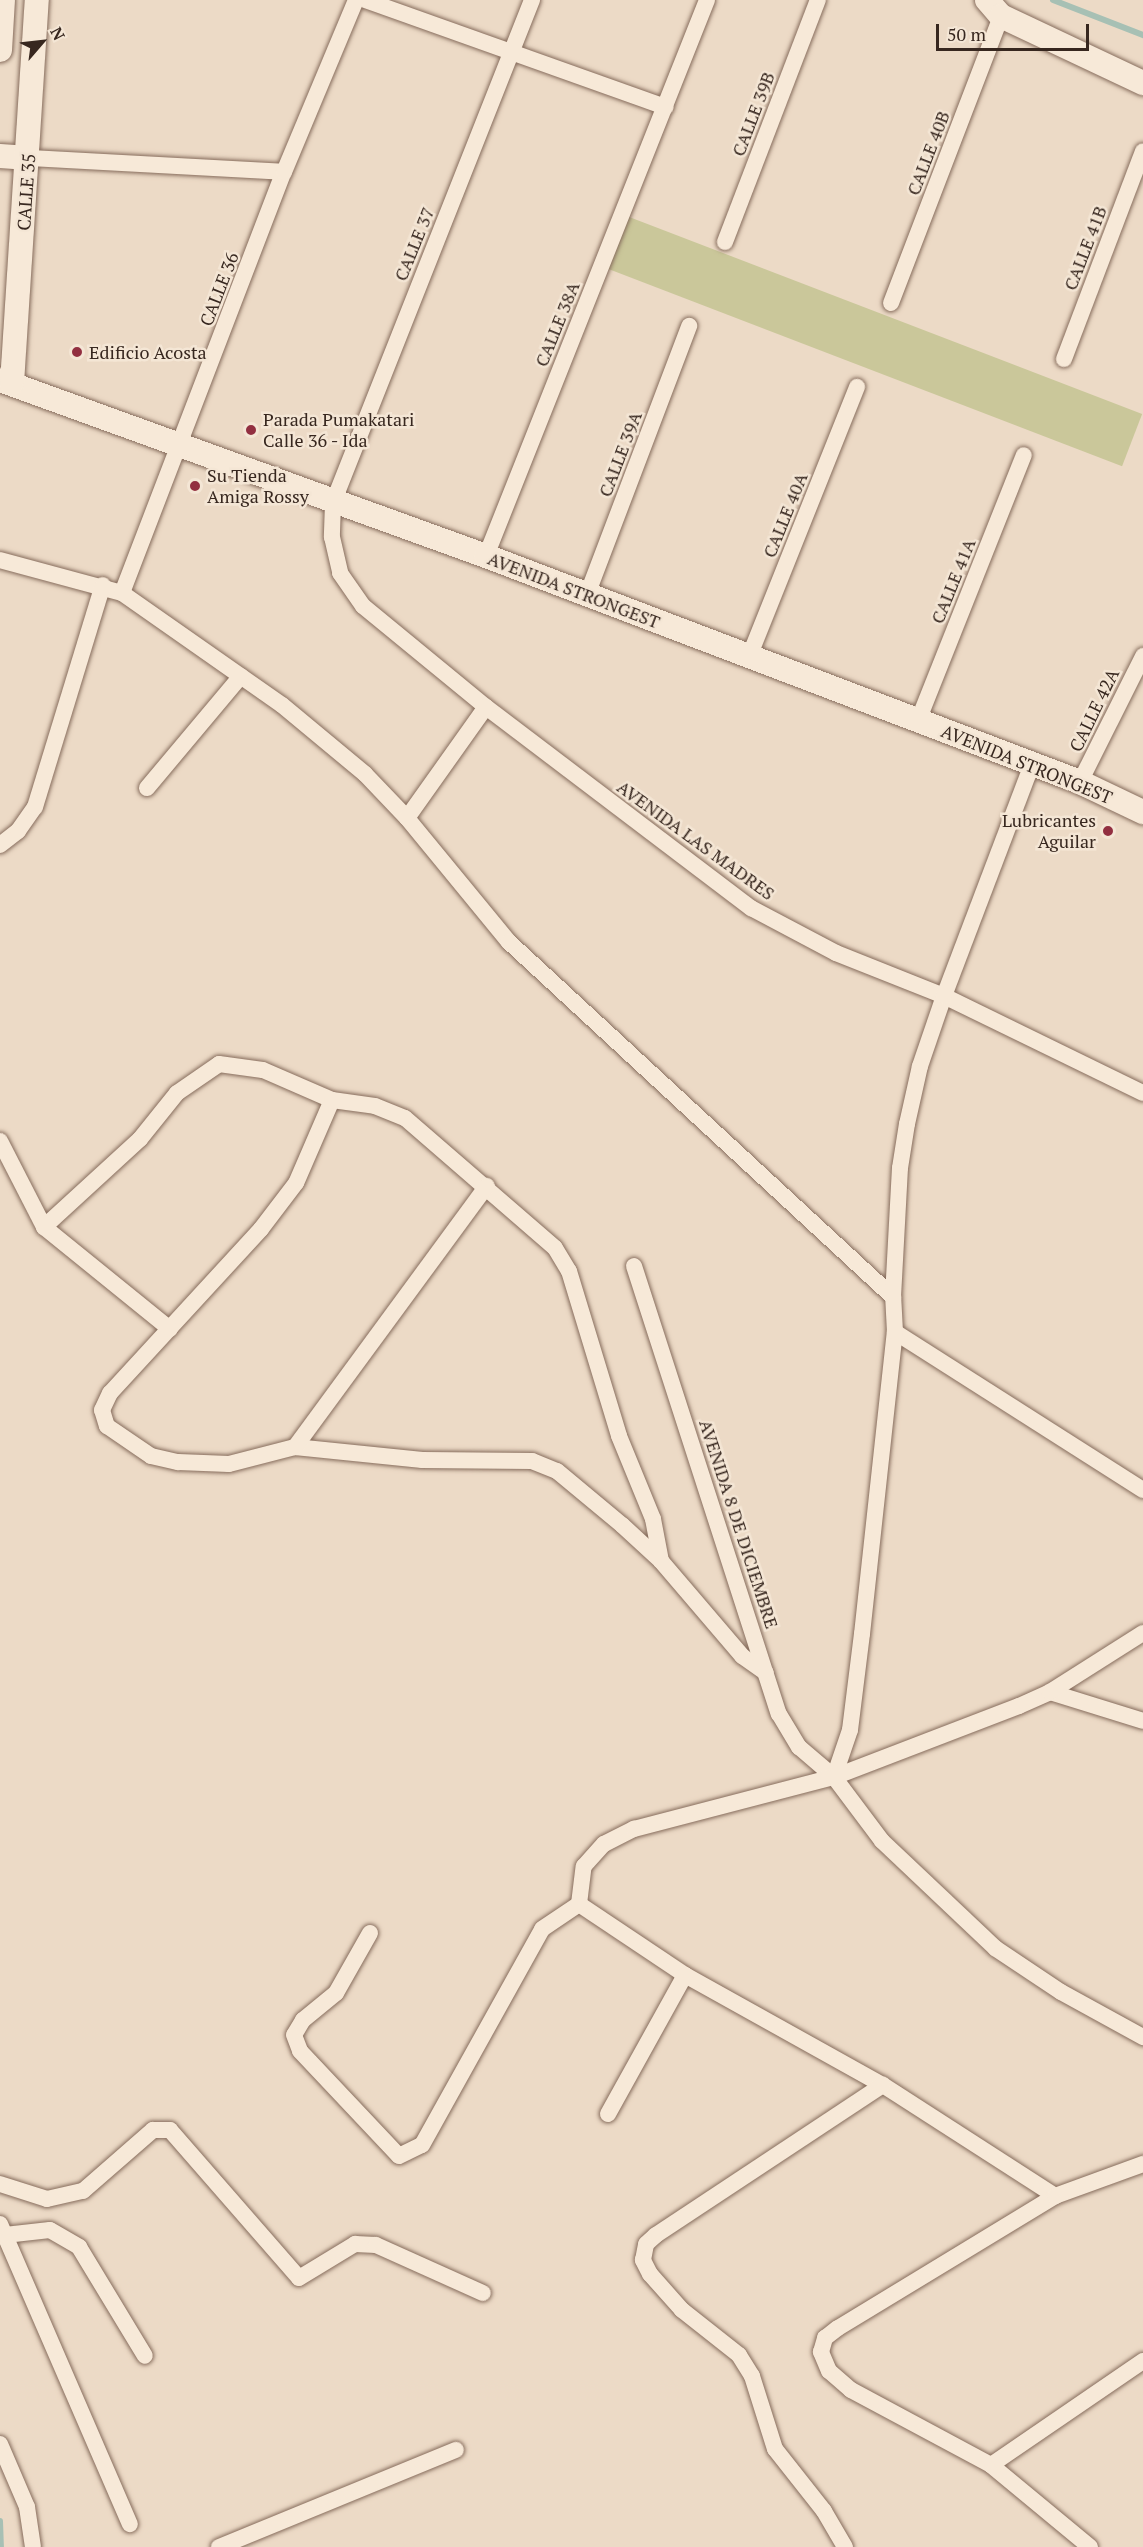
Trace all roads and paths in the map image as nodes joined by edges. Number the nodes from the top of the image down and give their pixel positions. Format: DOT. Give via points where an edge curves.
graph roads {
  1 [pos="3,0"];
  2 [pos="37,0"];
  3 [pos="356,0"];
  4 [pos="364,0"];
  5 [pos="532,0"];
  6 [pos="707,0"];
  7 [pos="818,0"];
  8 [pos="994,8"];
  9 [pos="0,50"];
  10 [pos="511,51"];
  11 [pos="1143,83"];
  12 [pos="666,107"];
  13 [pos="1143,151"];
  14 [pos="0,156"];
  15 [pos="29,158"];
  16 [pos="284,172"];
  17 [pos="726,242"];
  18 [pos="891,303"];
  19 [pos="689,326"];
  20 [pos="1064,359"];
  21 [pos="6,382"];
  22 [pos="857,387"];
  23 [pos="181,443"];
  24 [pos="1024,455"];
  25 [pos="333,502"];
  26 [pos="486,556"];
  27 [pos="0,560"];
  28 [pos="104,585"];
  29 [pos="122,593"];
  30 [pos="587,595"];
  31 [pos="1143,656"];
  32 [pos="749,657"];
  33 [pos="241,676"];
  34 [pos="486,707"];
  35 [pos="918,721"];
  36 [pos="1032,764"];
  37 [pos="1080,782"];
  38 [pos="147,788"];
  39 [pos="1143,812"];
  40 [pos="407,818"];
  41 [pos="0,845"];
  42 [pos="944,996"];
  43 [pos="1143,1094"];
  44 [pos="332,1100"];
  45 [pos="0,1142"];
  46 [pos="487,1186"];
  47 [pos="44,1227"];
  48 [pos="634,1266"];
  49 [pos="893,1297"];
  50 [pos="170,1329"];
  51 [pos="895,1332"];
  52 [pos="295,1447"];
  53 [pos="1143,1490"];
  54 [pos="661,1561"];
  55 [pos="1143,1633"];
  56 [pos="766,1673"];
  57 [pos="1050,1692"];
  58 [pos="1143,1721"];
  59 [pos="834,1777"];
  60 [pos="579,1904"];
  61 [pos="370,1933"];
  62 [pos="685,1975"];
  63 [pos="1143,2037"];
  64 [pos="883,2085"];
  65 [pos="608,2114"];
  66 [pos="1143,2164"];
  67 [pos="0,2184"];
  68 [pos="1055,2196"];
  69 [pos="2,2230"];
  70 [pos="483,2293"];
  71 [pos="145,2356"];
  72 [pos="1143,2361"];
  73 [pos="0,2444"];
  74 [pos="456,2450"];
  75 [pos="991,2465"];
  76 [pos="130,2523"];
  77 [pos="33,2547"];
  78 [pos="219,2547"];
  79 [pos="845,2547"];
  80 [pos="1090,2547"];
  1 -- 9 [label="main road"];
  2 -- 15 [label="main road, CALLE 35"];
  3 -- 16 [label="street, CALLE 36"];
  4 -- 10 [label="street"];
  5 -- 10 [label="street, CALLE 37"];
  6 -- 12 [label="street, CALLE 38A"];
  7 -- 17 [label="street, CALLE 39B"];
  8 -- 11 [label="main road"];
  8 -- 18 [label="street, CALLE 40B"];
  10 -- 12 [label="street"];
  10 -- 25 [label="street, CALLE 37"];
  12 -- 26 [label="street, CALLE 38A"];
  13 -- 20 [label="street, CALLE 41B"];
  14 -- 15 [label="main road"];
  15 -- 16 [label="street"];
  15 -- 21 [label="main road, CALLE 35"];
  16 -- 23 [label="street, CALLE 36"];
  19 -- 30 [label="street, CALLE 39A"];
  21 -- 23 [label="main road, AVENIDA STRONGEST"];
  22 -- 32 [label="street, CALLE 40A"];
  23 -- 25 [label="main road, AVENIDA STRONGEST"];
  23 -- 29 [label="street, CALLE 36"];
  24 -- 35 [label="street, CALLE 41A"];
  25 -- 26 [label="main road, AVENIDA STRONGEST"];
  25 -- 34 [label="street, AVENIDA LAS MADRES" via="334,555 363,606"];
  26 -- 30 [label="main road, AVENIDA STRONGEST"];
  27 -- 28 [label="street"];
  28 -- 29 [label="street"];
  28 -- 41 [label="street" via="35,807 18,831"];
  29 -- 33 [label="street"];
  30 -- 32 [label="main road, AVENIDA STRONGEST"];
  31 -- 37 [label="street, CALLE 42A"];
  32 -- 35 [label="main road, AVENIDA STRONGEST"];
  33 -- 38 [label="street"];
  33 -- 40 [label="street" via="365,774"];
  34 -- 40 [label="street"];
  34 -- 42 [label="street, AVENIDA LAS MADRES" via="751,908 836,953"];
  35 -- 36 [label="main road, AVENIDA STRONGEST"];
  36 -- 37 [label="main road, AVENIDA STRONGEST"];
  36 -- 42 [label="street"];
  37 -- 39 [label="main road, AVENIDA STRONGEST"];
  40 -- 49 [label="street" via="509,942"];
  42 -- 43 [label="street, AVENIDA LAS MADRES"];
  42 -- 49 [label="street" via="920,1066 907,1124 900,1168"];
  44 -- 46 [label="street" via="375,1106 405,1118"];
  44 -- 47 [label="street" via="263,1070 219,1064 177,1093 140,1139"];
  44 -- 50 [label="street" via="296,1183 261,1229"];
  45 -- 47 [label="street"];
  46 -- 52 [label="street"];
  46 -- 54 [label="street" via="555,1248 569,1271 620,1436 653,1519"];
  47 -- 50 [label="street"];
  48 -- 56 [label="street, AVENIDA 8 DE DICIEMBRE"];
  49 -- 51 [label="street"];
  50 -- 52 [label="street" via="110,1393 102,1410 107,1425 151,1456 178,1462 229,1464"];
  51 -- 53 [label="street"];
  51 -- 59 [label="street" via="850,1730"];
  52 -- 54 [label="street" via="422,1460 532,1461 575,1484"];
  54 -- 56 [label="street" via="742,1656"];
  55 -- 57 [label="street"];
  56 -- 59 [label="street, AVENIDA 8 DE DICIEMBRE" via="780,1714 799,1747"];
  57 -- 58 [label="street"];
  57 -- 59 [label="street"];
  59 -- 60 [label="street" via="634,1829 603,1844 584,1866"];
  59 -- 63 [label="street, AVENIDA 8 DE DICIEMBRE" via="882,1841 995,1948 1061,1992"];
  60 -- 61 [label="street" via="542,1929 422,2145 399,2156 300,2051 294,2035 303,2020 336,1993"];
  60 -- 62 [label="street"];
  62 -- 64 [label="street"];
  62 -- 65 [label="street"];
  64 -- 68 [label="street"];
  64 -- 79 [label="street" via="656,2235 646,2244 643,2260 650,2274 682,2310 739,2355 752,2376 775,2449 824,2511"];
  66 -- 68 [label="street"];
  67 -- 70 [label="street" via="47,2199 83,2191 153,2130 170,2130 299,2278 355,2244 376,2245"];
  68 -- 75 [label="street" via="838,2328 825,2338 821,2352 829,2371 851,2390"];
  69 -- 71 [label="street" via="50,2230 79,2247"];
  69 -- 76 [label="street"];
  72 -- 75 [label="street"];
  73 -- 77 [label="street" via="27,2507"];
  74 -- 78 [label="street"];
  75 -- 80 [label="street"];
}
